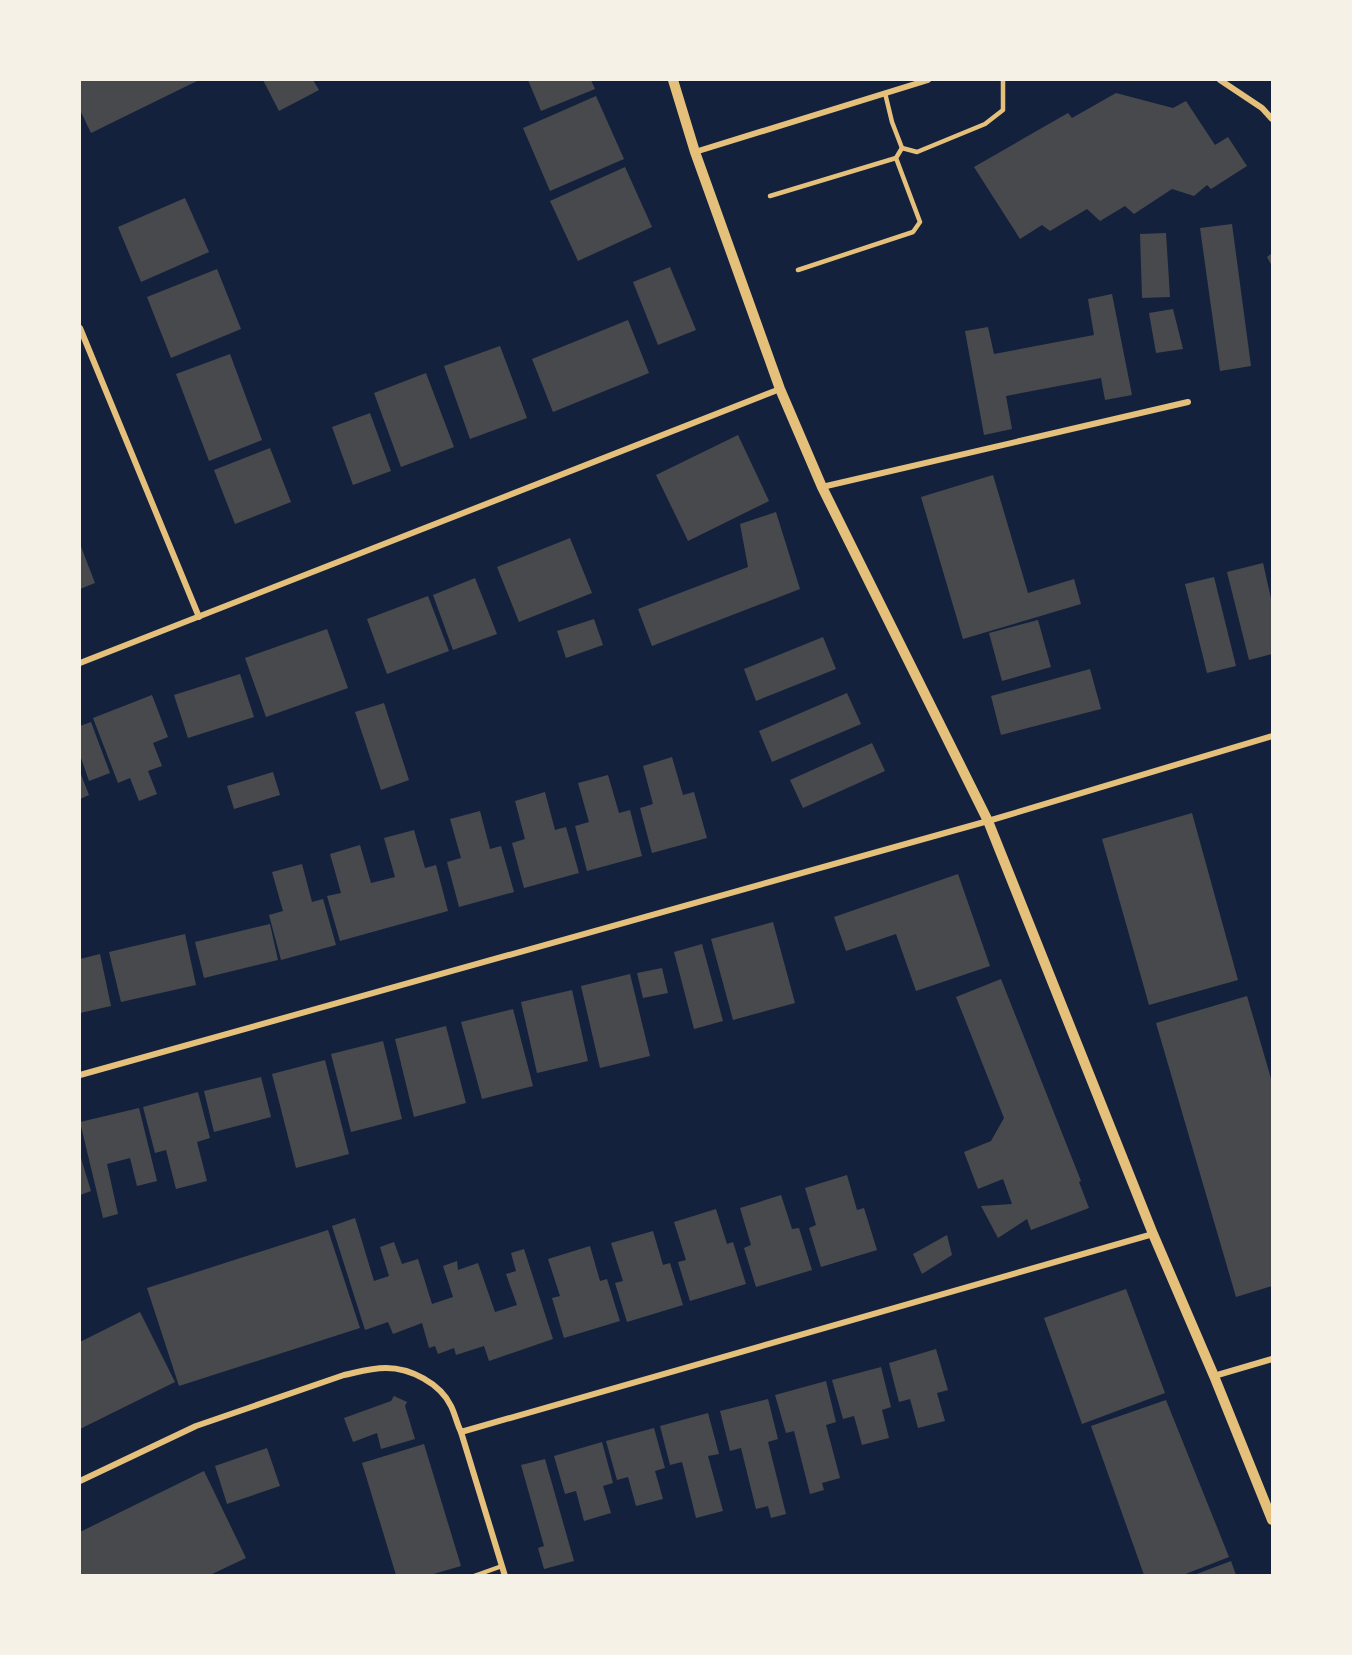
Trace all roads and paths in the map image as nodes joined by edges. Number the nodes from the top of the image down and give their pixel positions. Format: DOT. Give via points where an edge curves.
graph roads {
  1 [pos="673,80"];
  2 [pos="928,80"];
  3 [pos="1003,80"];
  4 [pos="1220,80"];
  5 [pos="885,93"];
  6 [pos="1272,119"];
  7 [pos="902,148"];
  8 [pos="695,152"];
  9 [pos="896,158"];
  10 [pos="770,196"];
  11 [pos="798,270"];
  12 [pos="80,328"];
  13 [pos="780,389"];
  14 [pos="1188,402"];
  15 [pos="822,488"];
  16 [pos="199,617"];
  17 [pos="80,663"];
  18 [pos="1272,736"];
  19 [pos="988,821"];
  20 [pos="80,1075"];
  21 [pos="1153,1234"];
  22 [pos="1272,1359"];
  23 [pos="1214,1377"];
  24 [pos="460,1432"];
  25 [pos="80,1481"];
  26 [pos="1272,1520"];
  27 [pos="502,1566"];
  28 [pos="474,1575"];
  29 [pos="506,1575"];
  1 -- 8 [label="street"];
  2 -- 5 [label="street"];
  3 -- 7 [label="lane" via="1003,110 985,124 917,152"];
  4 -- 6 [label="street"];
  5 -- 7 [label="lane"];
  5 -- 8 [label="street"];
  7 -- 9 [label="lane"];
  8 -- 13 [label="street"];
  9 -- 10 [label="lane"];
  9 -- 11 [label="lane" via="920,222 913,232"];
  12 -- 16 [label="street"];
  13 -- 15 [label="street"];
  13 -- 16 [label="street"];
  14 -- 15 [label="street"];
  15 -- 19 [label="street"];
  16 -- 17 [label="street"];
  18 -- 19 [label="street"];
  19 -- 20 [label="street"];
  19 -- 21 [label="street"];
  21 -- 23 [label="street"];
  21 -- 24 [label="street"];
  22 -- 23 [label="street"];
  23 -- 26 [label="street"];
  24 -- 25 [label="street" via="451,1404 440,1389 406,1371 370,1369 196,1426"];
  24 -- 27 [label="street"];
  27 -- 28 [label="lane"];
  27 -- 29 [label="street"];
}
